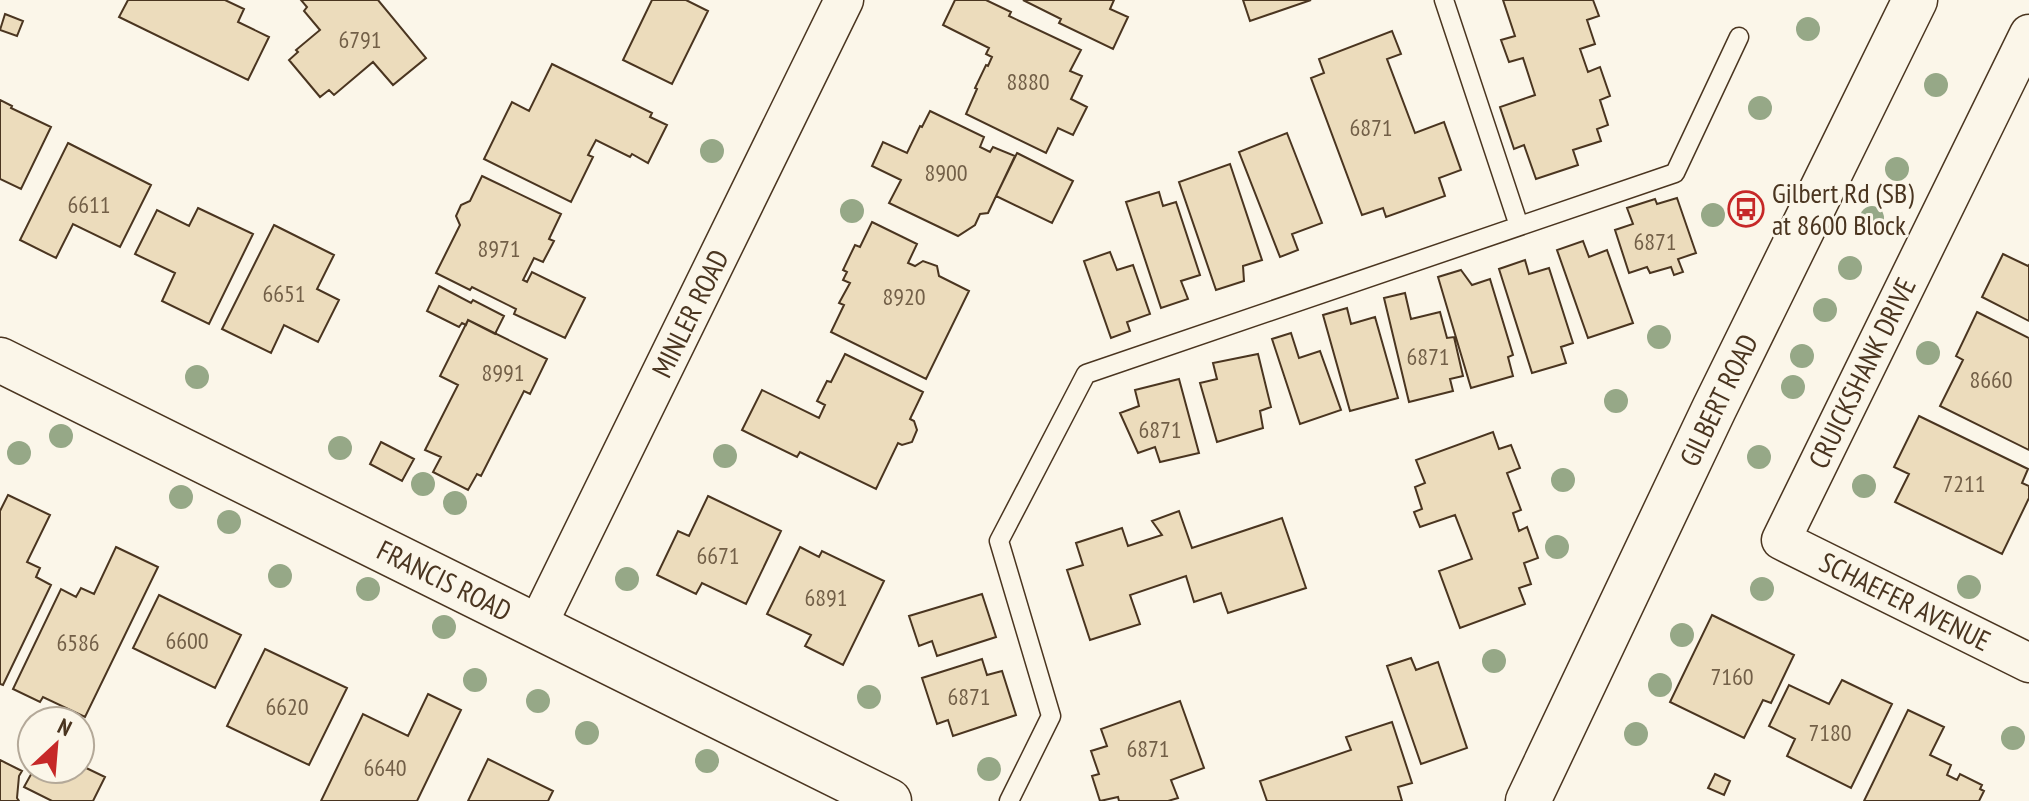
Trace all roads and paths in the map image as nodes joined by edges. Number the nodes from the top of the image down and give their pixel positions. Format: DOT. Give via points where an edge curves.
graph roads {
  1 [pos="844,0"];
  2 [pos="1444,0"];
  3 [pos="1915,0"];
  4 [pos="2029,34"];
  5 [pos="1739,37"];
  6 [pos="1519,226"];
  7 [pos="0,360"];
  8 [pos="1781,540"];
  9 [pos="537,626"];
  10 [pos="2029,663"];
  11 [pos="889,801"];
  12 [pos="1009,801"];
  13 [pos="1528,801"];
  1 -- 9 [label="street, MINLER ROAD"];
  2 -- 6 [label="lane"];
  3 -- 13 [label="street, GILBERT ROAD"];
  4 -- 8 [label="street, CRUICKSHANK DRIVE"];
  5 -- 6 [label="lane" via="1675,173"];
  6 -- 12 [label="lane" via="1086,374 999,541 1051,716"];
  7 -- 9 [label="street, FRANCIS ROAD"];
  8 -- 10 [label="street, SCHAEFER AVENUE"];
  9 -- 11 [label="street, FRANCIS ROAD"];
}
